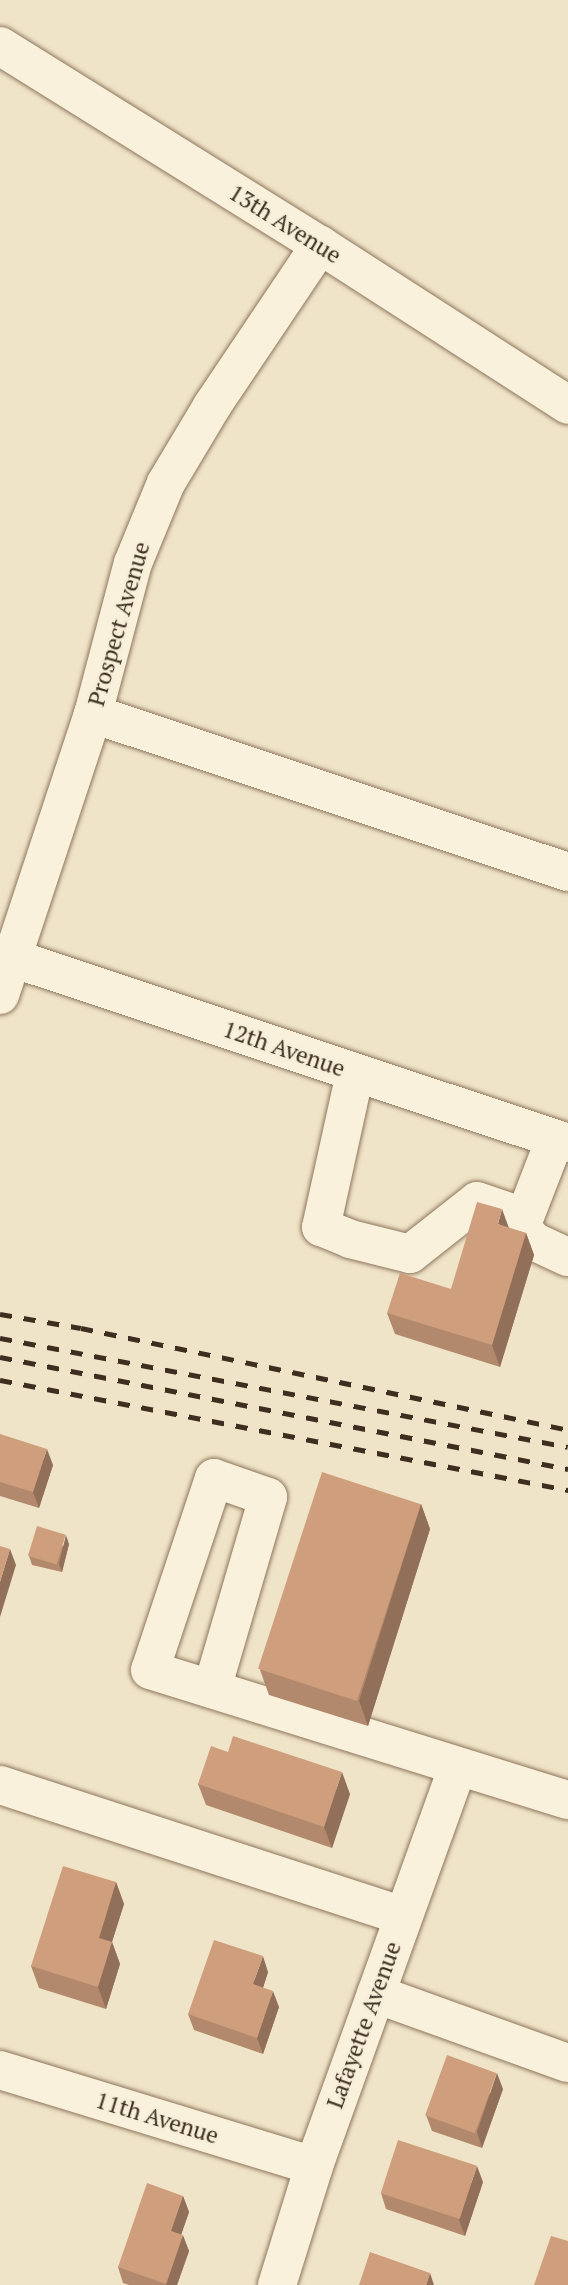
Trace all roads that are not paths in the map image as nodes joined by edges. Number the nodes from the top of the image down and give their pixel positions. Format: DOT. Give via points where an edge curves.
graph roads {
  1 [pos="0,46"];
  2 [pos="320,245"];
  3 [pos="568,405"];
  4 [pos="93,714"];
  5 [pos="568,872"];
  6 [pos="6,956"];
  7 [pos="0,995"];
  8 [pos="355,1073"];
  9 [pos="561,1141"];
  10 [pos="521,1227"];
  11 [pos="568,1257"];
  12 [pos="212,1689"];
  13 [pos="457,1768"];
  14 [pos="0,1785"];
  15 [pos="568,1800"];
  16 [pos="404,1916"];
  17 [pos="376,1994"];
  18 [pos="568,2063"];
  19 [pos="0,2070"];
  20 [pos="314,2166"];
  21 [pos="277,2285"];
  1 -- 2 [label="street, 13th Avenue"];
  2 -- 3 [label="street, 13th Avenue"];
  2 -- 4 [label="street, Prospect Avenue" via="166,483 133,563"];
  4 -- 5 [label="street"];
  4 -- 6 [label="street, Prospect Avenue"];
  6 -- 7 [label="street, Prospect Avenue"];
  6 -- 8 [label="street, 12th Avenue"];
  8 -- 9 [label="street, 12th Avenue"];
  8 -- 10 [label="street" via="321,1227 410,1254 477,1201 509,1212"];
  9 -- 10 [label="street"];
  10 -- 11 [label="street" via="533,1241"];
  12 -- 12 [label="street" via="150,1670 214,1478 268,1497"];
  12 -- 13 [label="street"];
  13 -- 15 [label="street"];
  13 -- 16 [label="street, Lafayette Avenue"];
  14 -- 16 [label="street"];
  16 -- 17 [label="street, Lafayette Avenue"];
  17 -- 18 [label="street"];
  17 -- 20 [label="street, Lafayette Avenue"];
  19 -- 20 [label="street, 11th Avenue"];
  20 -- 21 [label="street, Lafayette Avenue"];
}
